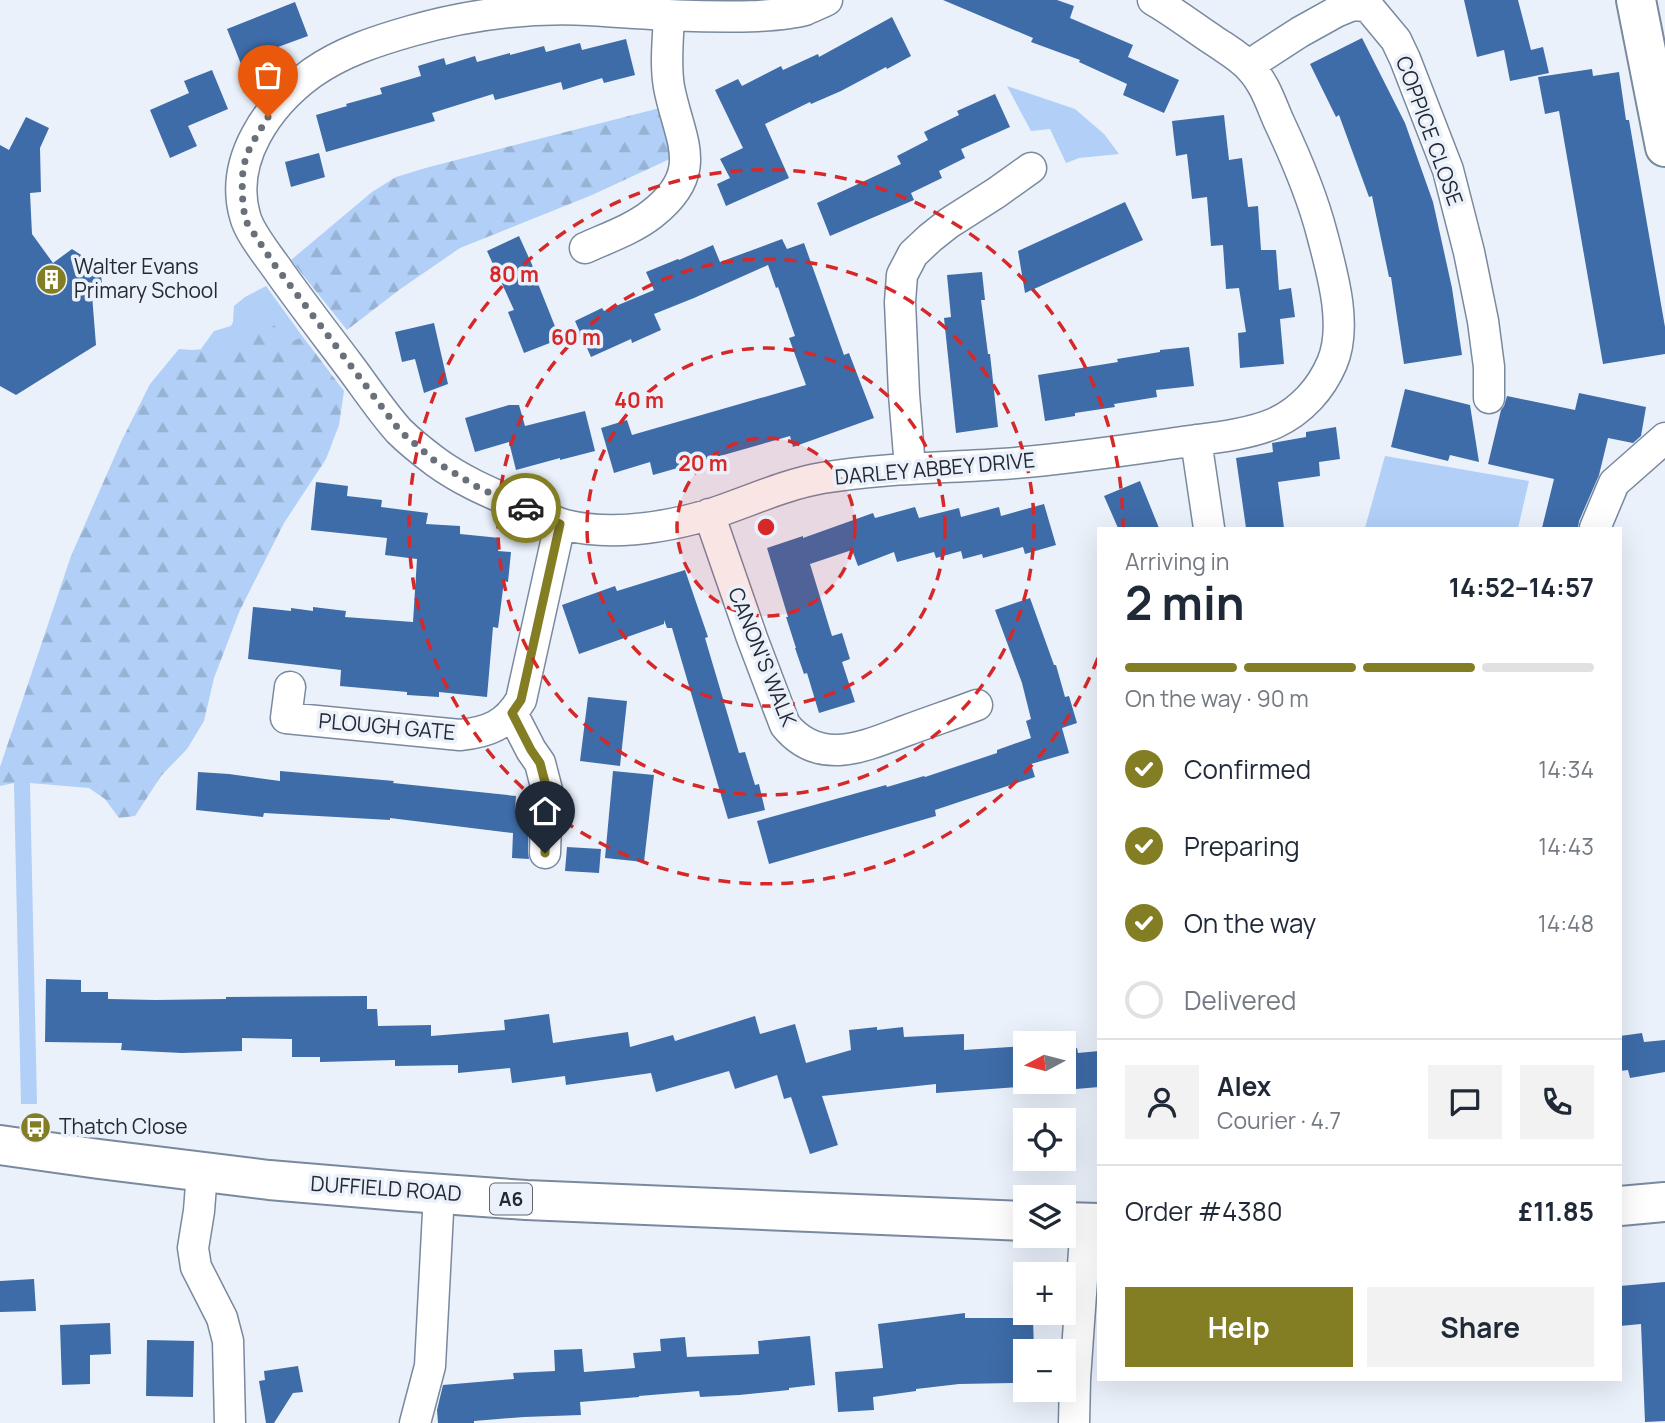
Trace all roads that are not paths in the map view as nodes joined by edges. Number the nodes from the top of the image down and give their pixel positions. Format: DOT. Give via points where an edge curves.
graph roads {
  1 [pos="827,0"];
  2 [pos="1153,0"];
  3 [pos="1636,0"];
  4 [pos="669,16"];
  5 [pos="1249,65"];
  6 [pos="1665,147"];
  7 [pos="1031,168"];
  8 [pos="585,248"];
  9 [pos="1489,398"];
  10 [pos="1665,438"];
  11 [pos="1196,440"];
  12 [pos="911,468"];
  13 [pos="709,514"];
  14 [pos="560,524"];
  15 [pos="1209,527"];
  16 [pos="1595,527"];
  17 [pos="290,687"];
  18 [pos="977,705"];
  19 [pos="512,713"];
  20 [pos="545,853"];
  21 [pos="0,1145"];
  22 [pos="202,1172"];
  23 [pos="439,1194"];
  24 [pos="1665,1202"];
  25 [pos="1622,1206"];
  26 [pos="1013,1221"];
  27 [pos="1083,1223"];
  28 [pos="230,1423"];
  29 [pos="415,1423"];
  30 [pos="1074,1423"];
  1 -- 4 [label="street, DARLEY ABBEY DRIVE" via="777,15"];
  2 -- 5 [label="street, DARLEY ABBEY DRIVE"];
  3 -- 6 [label="main road"];
  4 -- 8 [label="street" via="667,66 685,150 681,179 651,215"];
  4 -- 14 [label="street, DARLEY ABBEY DRIVE" via="528,9 442,22 370,44 339,56 294,88 268,117 243,167 245,220 400,431 436,462 481,489"];
  5 -- 9 [label="street, COPPICE CLOSE" via="1353,5 1371,10 1396,40 1451,181 1483,321"];
  5 -- 11 [label="street, DARLEY ABBEY DRIVE" via="1265,88 1293,149 1318,218 1339,320 1336,356 1310,398 1294,412 1271,425"];
  7 -- 12 [label="street" via="930,238 913,254 902,275 904,394"];
  10 -- 16 [label="street" via="1614,483"];
  11 -- 12 [label="street, DARLEY ABBEY DRIVE" via="1075,457"];
  11 -- 15 [label="street"];
  12 -- 13 [label="street, DARLEY ABBEY DRIVE" via="817,478"];
  13 -- 14 [label="street, DARLEY ABBEY DRIVE" via="627,530"];
  13 -- 18 [label="street, CANON'S WALK" via="785,725 803,743 845,750"];
  14 -- 19 [label="street" via="521,700"];
  17 -- 19 [label="street, PLOUGH GATE" via="286,718 460,735 491,728"];
  19 -- 20 [label="street" via="540,763 547,790"];
  21 -- 22 [label="main road, DUFFIELD ROAD / A6"];
  22 -- 23 [label="main road, DUFFIELD ROAD / A6"];
  22 -- 28 [label="street" via="193,1248 196,1267 222,1318 228,1341"];
  23 -- 26 [label="main road, DUFFIELD ROAD / A6"];
  23 -- 29 [label="street" via="430,1366"];
  24 -- 25 [label="main road"];
  27 -- 30 [label="street"];
}
